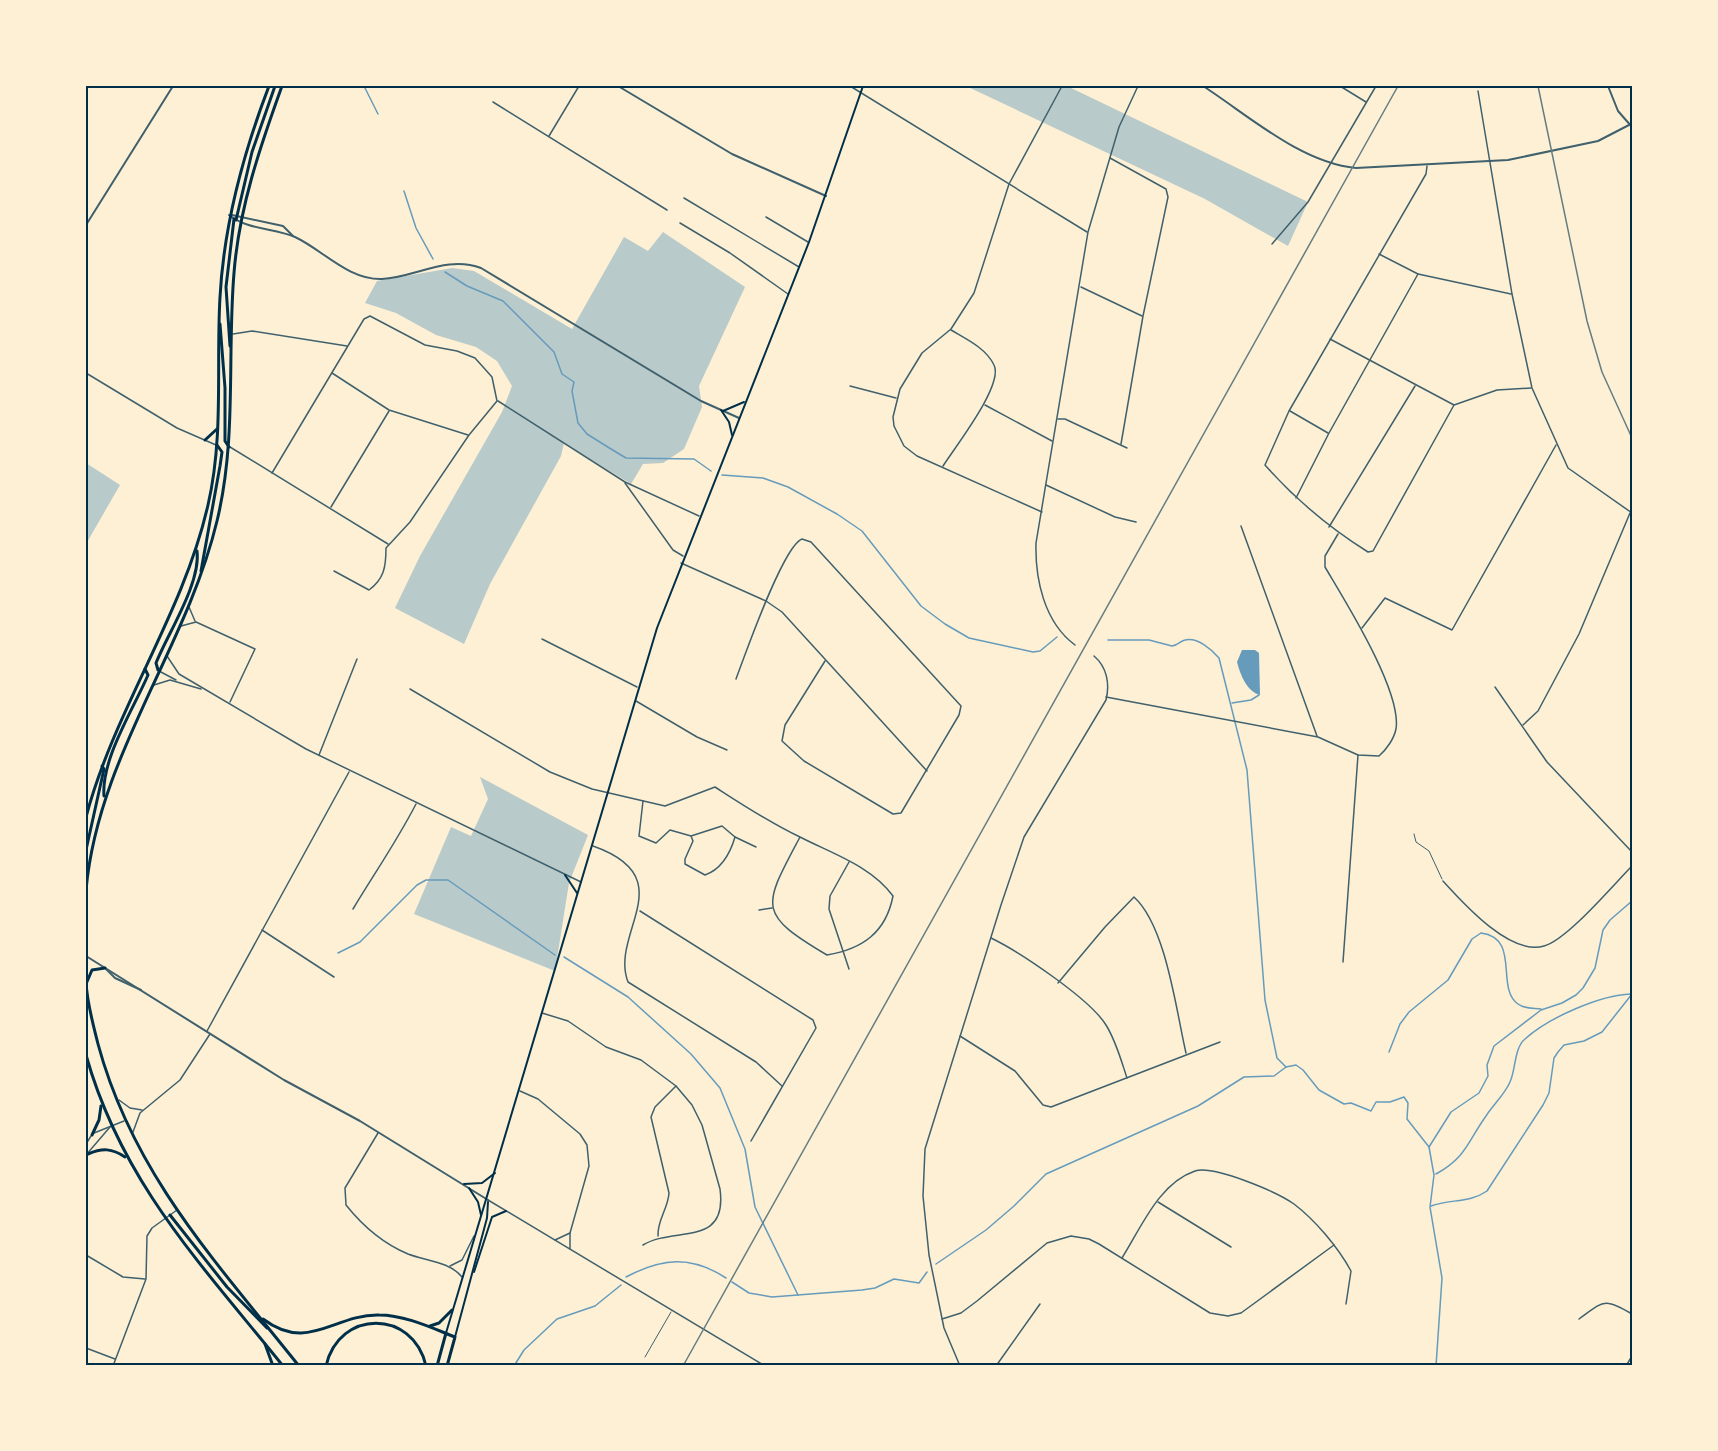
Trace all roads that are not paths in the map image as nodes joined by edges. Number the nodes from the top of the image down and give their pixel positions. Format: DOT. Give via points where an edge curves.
graph roads {
  1 [pos="173,86"];
  2 [pos="269,86"];
  3 [pos="275,86"];
  4 [pos="282,86"];
  5 [pos="579,86"];
  6 [pos="618,86"];
  7 [pos="850,86"];
  8 [pos="863,86"];
  9 [pos="1062,86"];
  10 [pos="1138,86"];
  11 [pos="1203,86"];
  12 [pos="1340,86"];
  13 [pos="1376,86"];
  14 [pos="1479,86"];
  15 [pos="1608,86"];
  16 [pos="1478,91"];
  17 [pos="861,92"];
  18 [pos="492,102"];
  19 [pos="1366,102"];
  20 [pos="1631,126"];
  21 [pos="549,136"];
  22 [pos="1109,158"];
  23 [pos="1491,162"];
  24 [pos="1331,163"];
  25 [pos="1427,165"];
  26 [pos="1009,184"];
  27 [pos="826,196"];
  28 [pos="684,198"];
  29 [pos="667,210"];
  30 [pos="230,215"];
  31 [pos="242,217"];
  32 [pos="766,217"];
  33 [pos="235,218"];
  34 [pos="241,223"];
  35 [pos="680,223"];
  36 [pos="86,225"];
  37 [pos="1088,232"];
  38 [pos="293,236"];
  39 [pos="809,243"];
  40 [pos="1272,244"];
  41 [pos="1378,254"];
  42 [pos="800,267"];
  43 [pos="1418,274"];
  44 [pos="1080,287"];
  45 [pos="789,294"];
  46 [pos="1512,294"];
  47 [pos="1143,316"];
  48 [pos="219,322"];
  49 [pos="951,329"];
  50 [pos="231,334"];
  51 [pos="1329,338"];
  52 [pos="348,346"];
  53 [pos="231,351"];
  54 [pos="1371,360"];
  55 [pos="86,373"];
  56 [pos="332,373"];
  57 [pos="1415,385"];
  58 [pos="850,386"];
  59 [pos="1532,388"];
  60 [pos="897,398"];
  61 [pos="747,400"];
  62 [pos="497,401"];
  63 [pos="983,405"];
  64 [pos="1454,405"];
  65 [pos="389,410"];
  66 [pos="722,411"];
  67 [pos="1289,411"];
  68 [pos="739,418"];
  69 [pos="1057,419"];
  70 [pos="218,427"];
  71 [pos="1329,433"];
  72 [pos="469,435"];
  73 [pos="732,435"];
  74 [pos="205,440"];
  75 [pos="1053,441"];
  76 [pos="1121,444"];
  77 [pos="1556,444"];
  78 [pos="217,445"];
  79 [pos="230,447"];
  80 [pos="1127,448"];
  81 [pos="942,467"];
  82 [pos="272,473"];
  83 [pos="625,482"];
  84 [pos="1046,485"];
  85 [pos="1295,499"];
  86 [pos="331,508"];
  87 [pos="1042,512"];
  88 [pos="1632,512"];
  89 [pos="699,516"];
  90 [pos="1136,522"];
  91 [pos="1241,526"];
  92 [pos="1329,527"];
  93 [pos="1338,533"];
  94 [pos="389,545"];
  95 [pos="196,549"];
  96 [pos="683,556"];
  97 [pos="681,563"];
  98 [pos="334,571"];
  99 [pos="200,575"];
  100 [pos="766,601"];
  101 [pos="189,604"];
  102 [pos="196,622"];
  103 [pos="178,628"];
  104 [pos="1361,629"];
  105 [pos="542,639"];
  106 [pos="1075,645"];
  107 [pos="166,654"];
  108 [pos="1094,656"];
  109 [pos="357,659"];
  110 [pos="825,661"];
  111 [pos="145,669"];
  112 [pos="158,670"];
  113 [pos="736,679"];
  114 [pos="180,682"];
  115 [pos="1495,687"];
  116 [pos="638,688"];
  117 [pos="410,689"];
  118 [pos="149,690"];
  119 [pos="205,690"];
  120 [pos="1107,697"];
  121 [pos="635,701"];
  122 [pos="230,703"];
  123 [pos="1523,725"];
  124 [pos="1318,737"];
  125 [pos="727,750"];
  126 [pos="1358,754"];
  127 [pos="319,756"];
  128 [pos="102,766"];
  129 [pos="350,771"];
  130 [pos="927,771"];
  131 [pos="607,794"];
  132 [pos="104,797"];
  133 [pos="643,800"];
  134 [pos="416,803"];
  135 [pos="86,817"];
  136 [pos="1414,834"];
  137 [pos="691,836"];
  138 [pos="735,837"];
  139 [pos="800,837"];
  140 [pos="592,846"];
  141 [pos="756,847"];
  142 [pos="86,850"];
  143 [pos="1632,852"];
  144 [pos="850,861"];
  145 [pos="1632,866"];
  146 [pos="565,875"];
  147 [pos="1443,881"];
  148 [pos="581,882"];
  149 [pos="86,890"];
  150 [pos="578,895"];
  151 [pos="773,908"];
  152 [pos="353,909"];
  153 [pos="639,910"];
  154 [pos="759,910"];
  155 [pos="261,930"];
  156 [pos="990,938"];
  157 [pos="843,952"];
  158 [pos="86,956"];
  159 [pos="1343,962"];
  160 [pos="105,968"];
  161 [pos="849,969"];
  162 [pos="334,977"];
  163 [pos="1058,982"];
  164 [pos="86,984"];
  165 [pos="542,1013"];
  166 [pos="207,1031"];
  167 [pos="211,1034"];
  168 [pos="960,1036"];
  169 [pos="1220,1042"];
  170 [pos="1186,1053"];
  171 [pos="86,1055"];
  172 [pos="1127,1078"];
  173 [pos="676,1086"];
  174 [pos="782,1086"];
  175 [pos="520,1091"];
  176 [pos="114,1094"];
  177 [pos="101,1105"];
  178 [pos="143,1110"];
  179 [pos="124,1121"];
  180 [pos="111,1127"];
  181 [pos="378,1132"];
  182 [pos="92,1135"];
  183 [pos="132,1138"];
  184 [pos="751,1142"];
  185 [pos="86,1144"];
  186 [pos="87,1154"];
  187 [pos="126,1158"];
  188 [pos="496,1171"];
  189 [pos="464,1184"];
  190 [pos="469,1188"];
  191 [pos="488,1200"];
  192 [pos="1157,1201"];
  193 [pos="177,1210"];
  194 [pos="506,1211"];
  195 [pos="170,1215"];
  196 [pos="481,1216"];
  197 [pos="164,1219"];
  198 [pos="476,1233"];
  199 [pos="570,1233"];
  200 [pos="658,1236"];
  201 [pos="554,1240"];
  202 [pos="643,1245"];
  203 [pos="1334,1245"];
  204 [pos="1231,1247"];
  205 [pos="570,1250"];
  206 [pos="86,1255"];
  207 [pos="1122,1259"];
  208 [pos="449,1266"];
  209 [pos="473,1274"];
  210 [pos="462,1277"];
  211 [pos="146,1280"];
  212 [pos="1040,1304"];
  213 [pos="1346,1304"];
  214 [pos="452,1310"];
  215 [pos="672,1310"];
  216 [pos="1632,1314"];
  217 [pos="260,1316"];
  218 [pos="942,1319"];
  219 [pos="1579,1319"];
  220 [pos="426,1326"];
  221 [pos="271,1330"];
  222 [pos="446,1334"];
  223 [pos="455,1337"];
  224 [pos="265,1344"];
  225 [pos="86,1348"];
  226 [pos="1632,1356"];
  227 [pos="645,1357"];
  228 [pos="115,1360"];
  229 [pos="113,1365"];
  230 [pos="273,1365"];
  231 [pos="283,1365"];
  232 [pos="299,1365"];
  233 [pos="326,1365"];
  234 [pos="426,1365"];
  235 [pos="437,1365"];
  236 [pos="447,1365"];
  237 [pos="765,1365"];
  238 [pos="960,1365"];
  239 [pos="996,1365"];
  240 [pos="1626,1365"];
  1 -- 36 [label="street"];
  2 -- 30 [label="main road" via="243,159"];
  3 -- 33 [label="main road"];
  4 -- 31 [label="main road" via="257,157"];
  5 -- 21 [label="street"];
  6 -- 27 [label="street" via="732,154"];
  7 -- 17 [label="street"];
  8 -- 17 [label="main road"];
  9 -- 26 [label="street"];
  10 -- 22 [label="street"];
  11 -- 24 [label="street" via="1295,147"];
  12 -- 19 [label="street"];
  13 -- 19 [label="street"];
  14 -- 16 [label="lane"];
  15 -- 20 [label="street" via="1616,106"];
  16 -- 23 [label="street"];
  17 -- 26 [label="street"];
  17 -- 27 [label="main road"];
  18 -- 21 [label="street"];
  19 -- 24 [label="street"];
  20 -- 23 [label="street" via="1603,140"];
  21 -- 29 [label="street"];
  22 -- 37 [label="street"];
  22 -- 47 [label="street" via="1166,189 1168,197"];
  23 -- 25 [label="street"];
  23 -- 46 [label="street"];
  24 -- 25 [label="street" via="1370,168"];
  24 -- 40 [label="street" via="1308,202"];
  25 -- 41 [label="street" via="1426,174"];
  26 -- 37 [label="street"];
  26 -- 49 [label="street" via="974,293"];
  27 -- 39 [label="main road"];
  28 -- 42 [label="street"];
  30 -- 33 [label="street"];
  30 -- 48 [label="main road"];
  31 -- 33 [label="street"];
  31 -- 34 [label="main road"];
  31 -- 38 [label="street" via="283,226"];
  32 -- 39 [label="street"];
  33 -- 34 [label="street"];
  33 -- 53 [label="main road" via="226,287"];
  34 -- 38 [label="street"];
  34 -- 50 [label="main road"];
  35 -- 45 [label="street"];
  37 -- 44 [label="street"];
  38 -- 66 [label="street" via="368,278 389,278 451,263 482,268"];
  39 -- 42 [label="main road"];
  41 -- 43 [label="street"];
  41 -- 51 [label="street"];
  42 -- 45 [label="main road"];
  43 -- 46 [label="street"];
  43 -- 54 [label="street"];
  44 -- 47 [label="street"];
  44 -- 69 [label="street"];
  45 -- 61 [label="main road"];
  46 -- 59 [label="street"];
  47 -- 76 [label="street"];
  48 -- 70 [label="main road"];
  48 -- 79 [label="main road" via="223,340 225,441"];
  49 -- 60 [label="street" via="922,352"];
  49 -- 63 [label="street" via="972,342 993,363 996,379"];
  50 -- 52 [label="street" via="252,331"];
  50 -- 53 [label="main road"];
  51 -- 54 [label="street"];
  51 -- 67 [label="street"];
  52 -- 56 [label="street"];
  52 -- 62 [label="street" via="364,319 370,316 381,320 425,345 475,358 492,377"];
  53 -- 79 [label="main road"];
  54 -- 57 [label="street"];
  54 -- 71 [label="street"];
  55 -- 74 [label="street" via="177,428"];
  56 -- 65 [label="street"];
  56 -- 82 [label="street"];
  57 -- 64 [label="street"];
  57 -- 92 [label="street"];
  58 -- 60 [label="street"];
  59 -- 64 [label="street" via="1497,390"];
  59 -- 77 [label="street"];
  60 -- 81 [label="street" via="894,426 904,446"];
  61 -- 66 [label="main road"];
  61 -- 68 [label="main road"];
  62 -- 72 [label="street"];
  62 -- 83 [label="street"];
  63 -- 75 [label="street"];
  63 -- 81 [label="street"];
  64 -- 93 [label="street" via="1373,551 1368,552"];
  65 -- 72 [label="street"];
  65 -- 86 [label="street"];
  66 -- 68 [label="street"];
  66 -- 73 [label="main road"];
  67 -- 71 [label="street"];
  67 -- 85 [label="street" via="1265,465"];
  68 -- 73 [label="main road"];
  69 -- 75 [label="street"];
  69 -- 76 [label="street"];
  70 -- 74 [label="main road"];
  70 -- 78 [label="main road"];
  71 -- 85 [label="street"];
  72 -- 94 [label="street" via="410,522"];
  73 -- 89 [label="main road"];
  74 -- 78 [label="street"];
  75 -- 84 [label="street"];
  76 -- 80 [label="street"];
  77 -- 88 [label="street" via="1568,468"];
  77 -- 104 [label="street" via="1452,630 1385,598"];
  78 -- 95 [label="main road" via="209,502"];
  78 -- 99 [label="main road" via="222,450 221,459"];
  79 -- 82 [label="street"];
  79 -- 99 [label="main road" via="222,501"];
  81 -- 87 [label="street"];
  82 -- 86 [label="street"];
  83 -- 89 [label="street"];
  83 -- 96 [label="street" via="673,550"];
  84 -- 87 [label="street"];
  84 -- 90 [label="street" via="1115,517"];
  85 -- 92 [label="street"];
  86 -- 94 [label="street"];
  87 -- 106 [label="street" via="1036,543 1038,582 1049,610"];
  88 -- 123 [label="street" via="1580,634 1538,711"];
  89 -- 96 [label="main road"];
  91 -- 124 [label="street"];
  92 -- 93 [label="street"];
  93 -- 104 [label="street" via="1324,556 1325,567"];
  94 -- 98 [label="street" via="384,572 369,591"];
  95 -- 111 [label="main road"];
  95 -- 112 [label="main road" via="197,562 156,663"];
  96 -- 97 [label="main road"];
  97 -- 100 [label="street"];
  97 -- 116 [label="main road"];
  99 -- 101 [label="main road"];
  100 -- 110 [label="street" via="782,612"];
  100 -- 113 [label="street"];
  100 -- 130 [label="street" via="793,545 802,539 811,542 959,702 959,715"];
  101 -- 102 [label="street"];
  101 -- 103 [label="main road"];
  102 -- 103 [label="street"];
  102 -- 122 [label="street" via="255,650"];
  103 -- 107 [label="main road"];
  104 -- 126 [label="street" via="1393,702 1396,729 1386,751 1379,756"];
  105 -- 116 [label="street"];
  107 -- 112 [label="main road"];
  107 -- 119 [label="street" via="174,670"];
  108 -- 120 [label="street" via="1105,671"];
  109 -- 127 [label="street"];
  110 -- 130 [label="street"];
  110 -- 130 [label="street" via="785,725 781,737 784,744 804,761 893,814 904,811"];
  111 -- 128 [label="main road"];
  111 -- 132 [label="main road" via="148,675 117,742"];
  112 -- 114 [label="street"];
  112 -- 118 [label="main road"];
  114 -- 118 [label="street" via="162,681"];
  114 -- 119 [label="street"];
  115 -- 123 [label="street"];
  116 -- 121 [label="main road"];
  117 -- 131 [label="street" via="550,772"];
  118 -- 132 [label="main road"];
  119 -- 122 [label="street"];
  120 -- 124 [label="street"];
  120 -- 156 [label="street" via="1024,837"];
  121 -- 125 [label="street"];
  121 -- 131 [label="main road"];
  122 -- 127 [label="street"];
  123 -- 143 [label="street" via="1547,762"];
  124 -- 126 [label="street"];
  126 -- 159 [label="street"];
  127 -- 129 [label="street"];
  128 -- 135 [label="main road"];
  128 -- 142 [label="main road"];
  129 -- 134 [label="street"];
  129 -- 155 [label="street"];
  131 -- 133 [label="street"];
  131 -- 140 [label="main road"];
  132 -- 149 [label="main road"];
  133 -- 137 [label="street" via="639,836 656,843 670,830"];
  133 -- 139 [label="street" via="665,806 715,787"];
  134 -- 146 [label="street"];
  134 -- 152 [label="street" via="393,848"];
  136 -- 147 [label="lane" via="1416,842 1429,851"];
  137 -- 138 [label="street" via="722,826"];
  137 -- 138 [label="street" via="693,841 685,864 705,875 726,860"];
  138 -- 141 [label="street"];
  139 -- 144 [label="street"];
  139 -- 151 [label="street" via="773,891"];
  140 -- 148 [label="main road"];
  140 -- 153 [label="street" via="620,861 635,878"];
  144 -- 157 [label="street" via="830,897 829,909"];
  144 -- 157 [label="street" via="883,883 893,896 890,912 877,933 863,945"];
  145 -- 147 [label="street" via="1567,932 1544,946 1521,946 1472,913"];
  146 -- 148 [label="street"];
  146 -- 150 [label="main road"];
  148 -- 150 [label="main road"];
  150 -- 165 [label="main road"];
  151 -- 154 [label="street"];
  151 -- 157 [label="street" via="778,921 789,932 827,955"];
  153 -- 174 [label="street" via="622,968 628,982 756,1062"];
  153 -- 174 [label="street" via="813,1020 816,1028"];
  155 -- 162 [label="street"];
  155 -- 166 [label="street"];
  156 -- 163 [label="street"];
  156 -- 168 [label="street"];
  157 -- 161 [label="street"];
  158 -- 160 [label="street"];
  160 -- 164 [label="main road" via="92,970"];
  160 -- 166 [label="street" via="115,978"];
  163 -- 170 [label="street" via="1134,897 1156,928"];
  163 -- 172 [label="street" via="1106,1025"];
  164 -- 176 [label="main road" via="92,1022"];
  165 -- 173 [label="street" via="568,1021 606,1047 641,1060"];
  165 -- 175 [label="main road"];
  166 -- 167 [label="street"];
  167 -- 178 [label="street" via="180,1080"];
  167 -- 181 [label="street"];
  168 -- 172 [label="street" via="1015,1071 1045,1107"];
  168 -- 218 [label="street" via="927,1141 923,1168 926,1234"];
  169 -- 170 [label="street"];
  170 -- 172 [label="street"];
  171 -- 177 [label="main road"];
  173 -- 200 [label="street" via="655,1107 651,1117 669,1193"];
  173 -- 200 [label="street" via="702,1125 722,1199 717,1216 705,1230 692,1235"];
  174 -- 184 [label="street"];
  175 -- 188 [label="main road"];
  175 -- 199 [label="street" via="538,1099 580,1134 587,1145 589,1166"];
  176 -- 178 [label="street" via="130,1108"];
  176 -- 179 [label="main road"];
  177 -- 180 [label="main road"];
  177 -- 182 [label="main road"];
  178 -- 183 [label="street" via="136,1119"];
  179 -- 180 [label="street"];
  179 -- 183 [label="main road"];
  180 -- 182 [label="street"];
  180 -- 186 [label="street"];
  180 -- 187 [label="main road"];
  181 -- 189 [label="street"];
  181 -- 208 [label="street" via="345,1188 346,1205 390,1245"];
  182 -- 185 [label="street"];
  183 -- 193 [label="main road"];
  186 -- 187 [label="main road" via="111,1149"];
  187 -- 197 [label="main road"];
  188 -- 189 [label="main road" via="482,1183"];
  188 -- 191 [label="main road"];
  189 -- 190 [label="street"];
  190 -- 191 [label="street"];
  190 -- 196 [label="main road"];
  191 -- 194 [label="street"];
  191 -- 196 [label="main road"];
  191 -- 209 [label="main road"];
  192 -- 203 [label="street" via="1194,1171 1221,1171 1293,1204"];
  192 -- 204 [label="street"];
  192 -- 207 [label="street"];
  193 -- 195 [label="street"];
  193 -- 217 [label="main road"];
  194 -- 201 [label="street"];
  194 -- 209 [label="main road" via="492,1217"];
  195 -- 197 [label="street"];
  195 -- 221 [label="main road" via="227,1287"];
  196 -- 198 [label="main road"];
  197 -- 211 [label="street" via="145,1240"];
  197 -- 224 [label="main road"];
  198 -- 208 [label="street" via="462,1260"];
  198 -- 210 [label="main road"];
  199 -- 201 [label="street"];
  199 -- 205 [label="street"];
  200 -- 202 [label="street"];
  201 -- 205 [label="street"];
  203 -- 207 [label="street" via="1241,1313 1228,1316 1210,1313"];
  203 -- 213 [label="street" via="1351,1271"];
  205 -- 215 [label="street"];
  206 -- 211 [label="street" via="123,1277"];
  207 -- 218 [label="street" via="1089,1239 1071,1236 1054,1240 1035,1251 961,1313"];
  208 -- 210 [label="street"];
  209 -- 223 [label="main road"];
  210 -- 214 [label="main road"];
  211 -- 228 [label="street"];
  212 -- 239 [label="street"];
  214 -- 220 [label="main road" via="439,1323"];
  214 -- 222 [label="main road"];
  215 -- 227 [label="lane"];
  215 -- 237 [label="street"];
  216 -- 219 [label="street" via="1607,1301"];
  217 -- 220 [label="main road" via="293,1334 313,1333 377,1315"];
  217 -- 221 [label="main road"];
  218 -- 238 [label="street" via="946,1338"];
  220 -- 222 [label="main road"];
  221 -- 232 [label="main road"];
  222 -- 223 [label="main road"];
  222 -- 235 [label="main road"];
  223 -- 236 [label="main road"];
  224 -- 230 [label="main road"];
  224 -- 231 [label="main road"];
  225 -- 228 [label="street"];
  226 -- 240 [label="street"];
  228 -- 229 [label="street"];
  233 -- 234 [label="main road" via="342,1336 359,1326 376,1323 395,1326 410,1336"];
}
